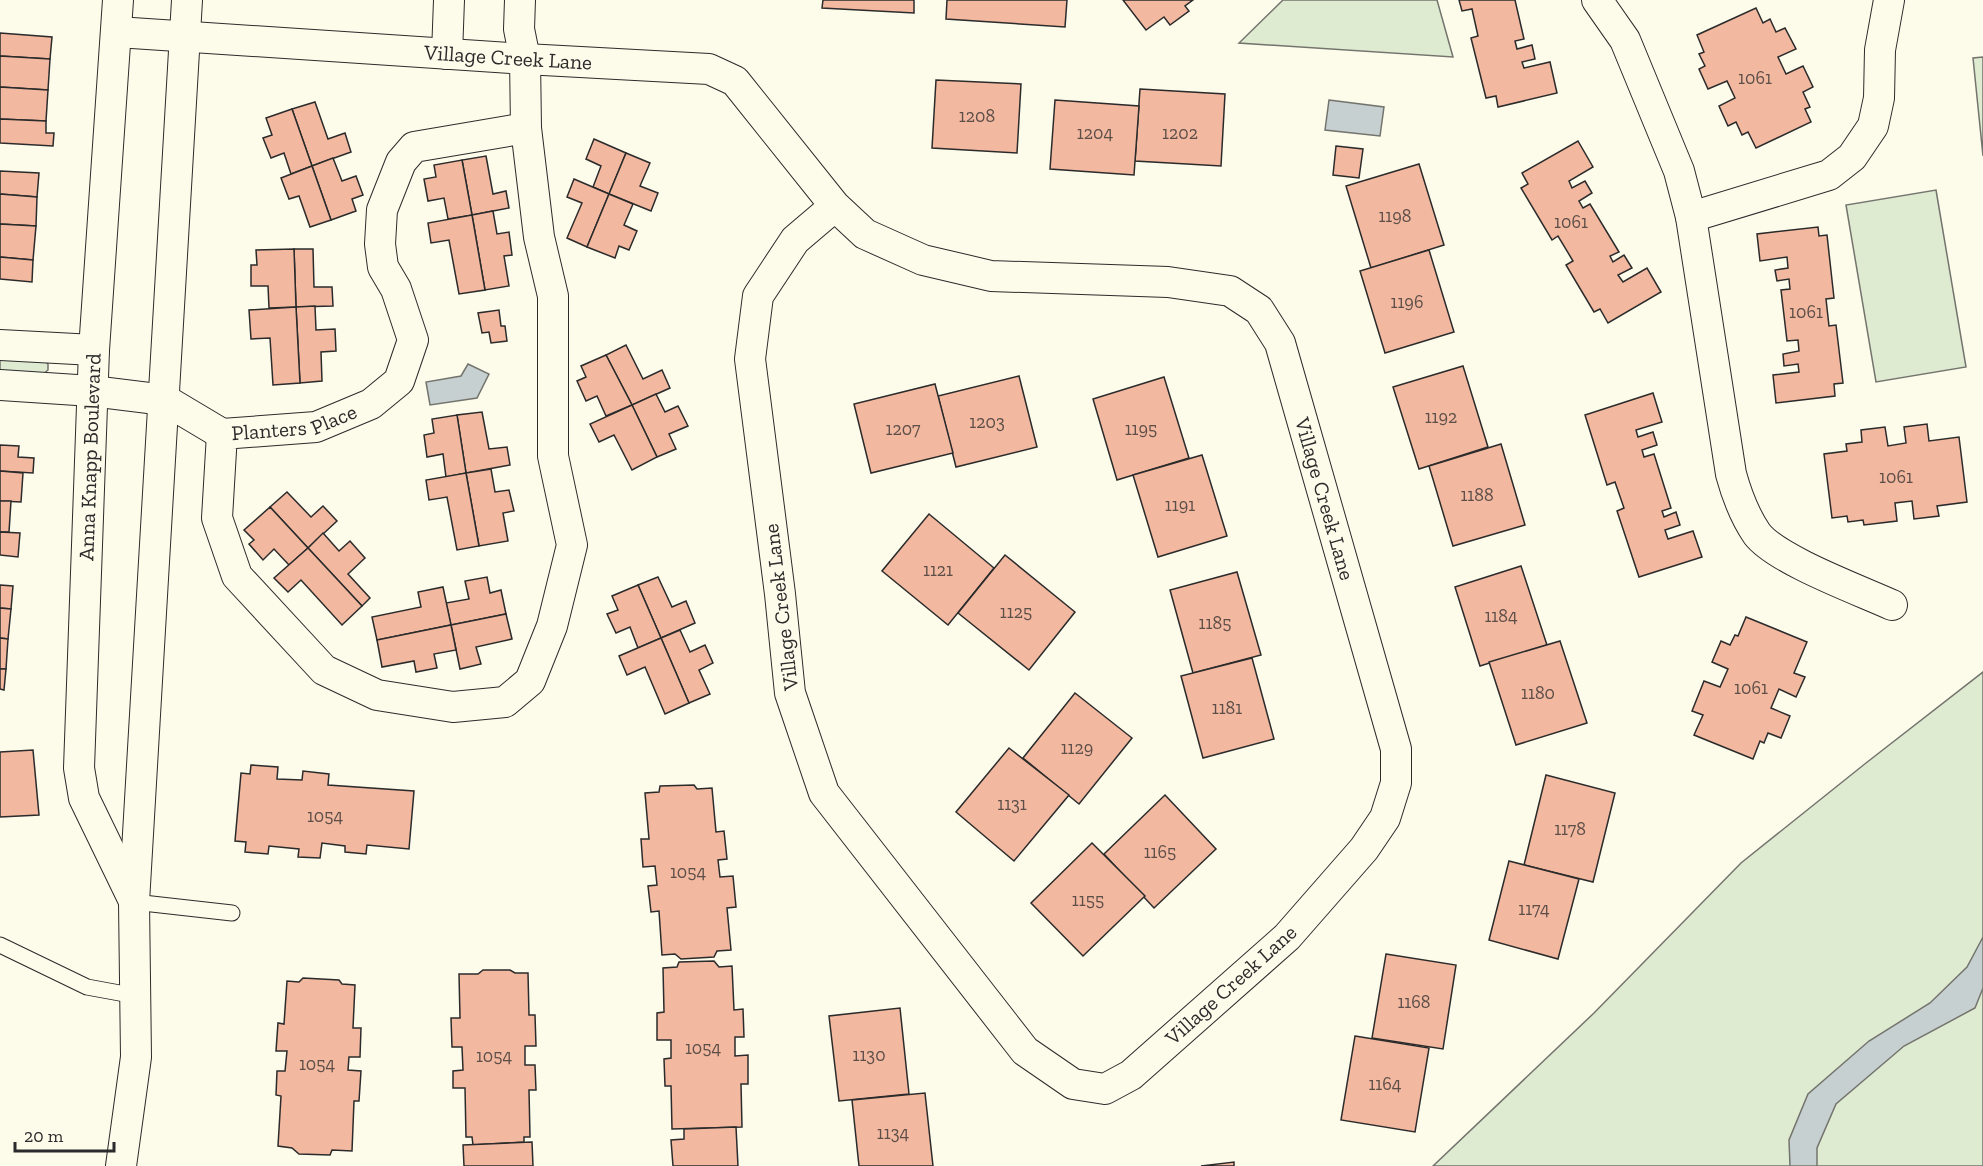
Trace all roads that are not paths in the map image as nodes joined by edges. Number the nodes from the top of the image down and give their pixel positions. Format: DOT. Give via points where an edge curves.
graph roads {
  1 [pos="118,0"];
  2 [pos="188,0"];
  3 [pos="449,0"];
  4 [pos="519,0"];
  5 [pos="1597,0"];
  6 [pos="1889,0"];
  7 [pos="117,32"];
  8 [pos="185,36"];
  9 [pos="447,54"];
  10 [pos="525,59"];
  11 [pos="526,128"];
  12 [pos="835,206"];
  13 [pos="1690,217"];
  14 [pos="0,345"];
  15 [pos="94,350"];
  16 [pos="0,385"];
  17 [pos="92,391"];
  18 [pos="165,400"];
  19 [pos="222,434"];
  20 [pos="1892,605"];
  21 [pos="134,902"];
  22 [pos="232,912"];
  23 [pos="0,945"];
  24 [pos="136,996"];
  25 [pos="121,1166"];
  1 -- 7 [label="street, Anna Knapp Boulevard"];
  2 -- 8 [label="street, Anna Knapp Boulevard"];
  3 -- 9 [label="street"];
  4 -- 10 [label="street, Planters Place"];
  5 -- 13 [label="street" via="1625,40 1679,171"];
  6 -- 13 [label="street" via="1873,126 1852,157 1829,175"];
  7 -- 8 [label="street, Village Creek Lane"];
  7 -- 15 [label="street, Anna Knapp Boulevard"];
  8 -- 9 [label="street, Village Creek Lane"];
  8 -- 18 [label="street, Anna Knapp Boulevard"];
  9 -- 10 [label="street, Village Creek Lane"];
  10 -- 11 [label="street, Planters Place"];
  10 -- 12 [label="street, Village Creek Lane" via="709,69 735,81"];
  11 -- 19 [label="street, Planters Place" via="414,147 401,162 382,210 380,244 383,267 396,289 413,340 399,381 371,404 316,427"];
  11 -- 19 [label="street, Planters Place" via="539,237 553,296 553,456 572,545 552,626 530,681 505,702 453,707 377,695 324,670 237,576 217,518"];
  12 -- 12 [label="street, Village Creek Lane" via="865,234 923,260 991,276 1168,282 1230,291 1259,310 1280,343 1396,749 1396,783 1386,818 1287,937 1131,1076 1105,1089 1073,1084 1025,1051 824,793 790,693 750,359 758,297 795,240"];
  13 -- 20 [label="street" via="1731,474 1741,508 1758,536 1786,558"];
  14 -- 15 [label="street"];
  15 -- 17 [label="street, Anna Knapp Boulevard"];
  16 -- 17 [label="street"];
  17 -- 18 [label="street"];
  17 -- 21 [label="street, Anna Knapp Boulevard" via="79,768 84,798"];
  18 -- 19 [label="street"];
  18 -- 21 [label="street, Anna Knapp Boulevard"];
  21 -- 22 [label="lane"];
  21 -- 24 [label="street, Anna Knapp Boulevard"];
  23 -- 24 [label="lane" via="87,987"];
  24 -- 25 [label="street, Anna Knapp Boulevard" via="136,1057"];
}
